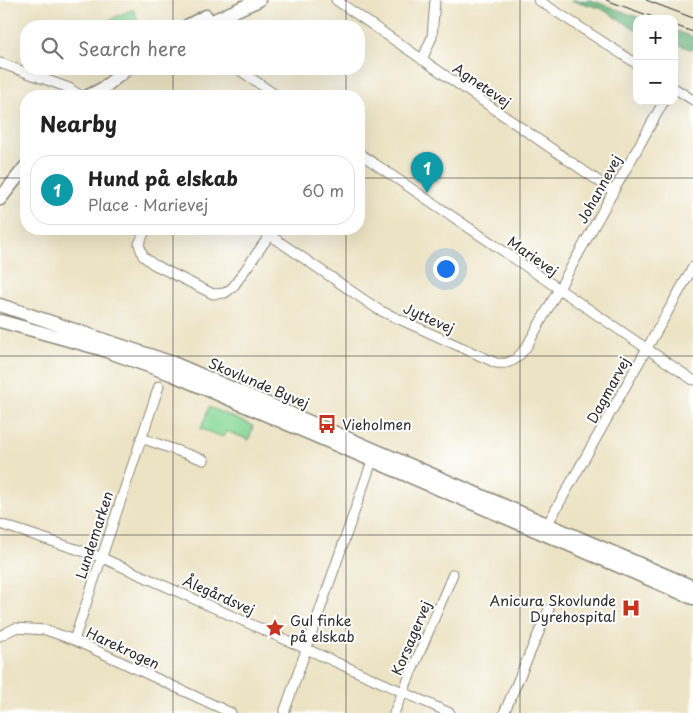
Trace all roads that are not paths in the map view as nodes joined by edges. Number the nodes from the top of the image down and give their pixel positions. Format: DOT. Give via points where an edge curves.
graph roads {
  1 [pos="240,0"];
  2 [pos="259,0"];
  3 [pos="336,0"];
  4 [pos="435,0"];
  5 [pos="538,0"];
  6 [pos="200,20"];
  7 [pos="214,20"];
  8 [pos="365,20"];
  9 [pos="365,20"];
  10 [pos="422,60"];
  11 [pos="633,61"];
  12 [pos="0,64"];
  13 [pos="20,69"];
  14 [pos="36,75"];
  15 [pos="106,75"];
  16 [pos="120,75"];
  17 [pos="247,75"];
  18 [pos="73,90"];
  19 [pos="91,90"];
  20 [pos="100,90"];
  21 [pos="268,90"];
  22 [pos="678,91"];
  23 [pos="693,100"];
  24 [pos="662,105"];
  25 [pos="365,158"];
  26 [pos="20,174"];
  27 [pos="613,192"];
  28 [pos="0,199"];
  29 [pos="143,235"];
  30 [pos="270,235"];
  31 [pos="276,235"];
  32 [pos="693,267"];
  33 [pos="558,289"];
  34 [pos="0,304"];
  35 [pos="0,322"];
  36 [pos="647,350"];
  37 [pos="693,380"];
  38 [pos="159,386"];
  39 [pos="141,438"];
  40 [pos="204,460"];
  41 [pos="372,461"];
  42 [pos="0,524"];
  43 [pos="547,525"];
  44 [pos="100,557"];
  45 [pos="453,574"];
  46 [pos="693,587"];
  47 [pos="693,598"];
  48 [pos="549,609"];
  49 [pos="0,636"];
  50 [pos="74,640"];
  51 [pos="306,650"];
  52 [pos="403,693"];
  53 [pos="230,713"];
  54 [pos="284,713"];
  55 [pos="394,713"];
  56 [pos="450,713"];
  57 [pos="504,713"];
  1 -- 6 [label="main road"];
  2 -- 7 [label="main road"];
  3 -- 8 [label="street, Agnetevej"];
  4 -- 10 [label="street" via="432,37"];
  5 -- 11 [label="street"];
  9 -- 10 [label="street, Agnetevej"];
  10 -- 27 [label="street, Agnetevej"];
  12 -- 13 [label="street"];
  14 -- 18 [label="street"];
  15 -- 19 [label="main road"];
  16 -- 20 [label="main road"];
  17 -- 21 [label="street"];
  22 -- 23 [label="street"];
  24 -- 27 [label="street, Johannevej"];
  25 -- 33 [label="street, Marievej"];
  26 -- 28 [label="main road"];
  27 -- 33 [label="street, Johannevej"];
  29 -- 30 [label="street" via="139,244 143,256 213,294 225,293 234,287"];
  31 -- 33 [label="street, Jyttevej" via="379,310 496,363 517,359"];
  32 -- 36 [label="street, Dagmarvej"];
  33 -- 36 [label="street, Marievej"];
  34 -- 43 [label="main road, Skovlunde Byvej" via="173,363"];
  35 -- 41 [label="main road, Skovlunde Byvej" via="101,349 171,374"];
  36 -- 37 [label="street, Marievej"];
  36 -- 43 [label="street, Dagmarvej"];
  38 -- 39 [label="street, Lundemarken"];
  39 -- 40 [label="street"];
  39 -- 44 [label="street, Lundemarken"];
  41 -- 47 [label="main road, Skovlunde Byvej"];
  41 -- 51 [label="street"];
  42 -- 44 [label="street, Ålegårdsvej"];
  43 -- 46 [label="main road, Skovlunde Byvej"];
  44 -- 50 [label="street, Lundemarken"];
  44 -- 51 [label="street, Ålegårdsvej"];
  45 -- 52 [label="street, Korsagervej"];
  48 -- 57 [label="street"];
  49 -- 50 [label="street, Harekrogen" via="15,628 30,627"];
  50 -- 53 [label="street, Harekrogen"];
  51 -- 52 [label="street, Ålegårdsvej"];
  51 -- 54 [label="street"];
  52 -- 55 [label="street, Korsagervej"];
  52 -- 56 [label="street, Ålegårdsvej"];
}
